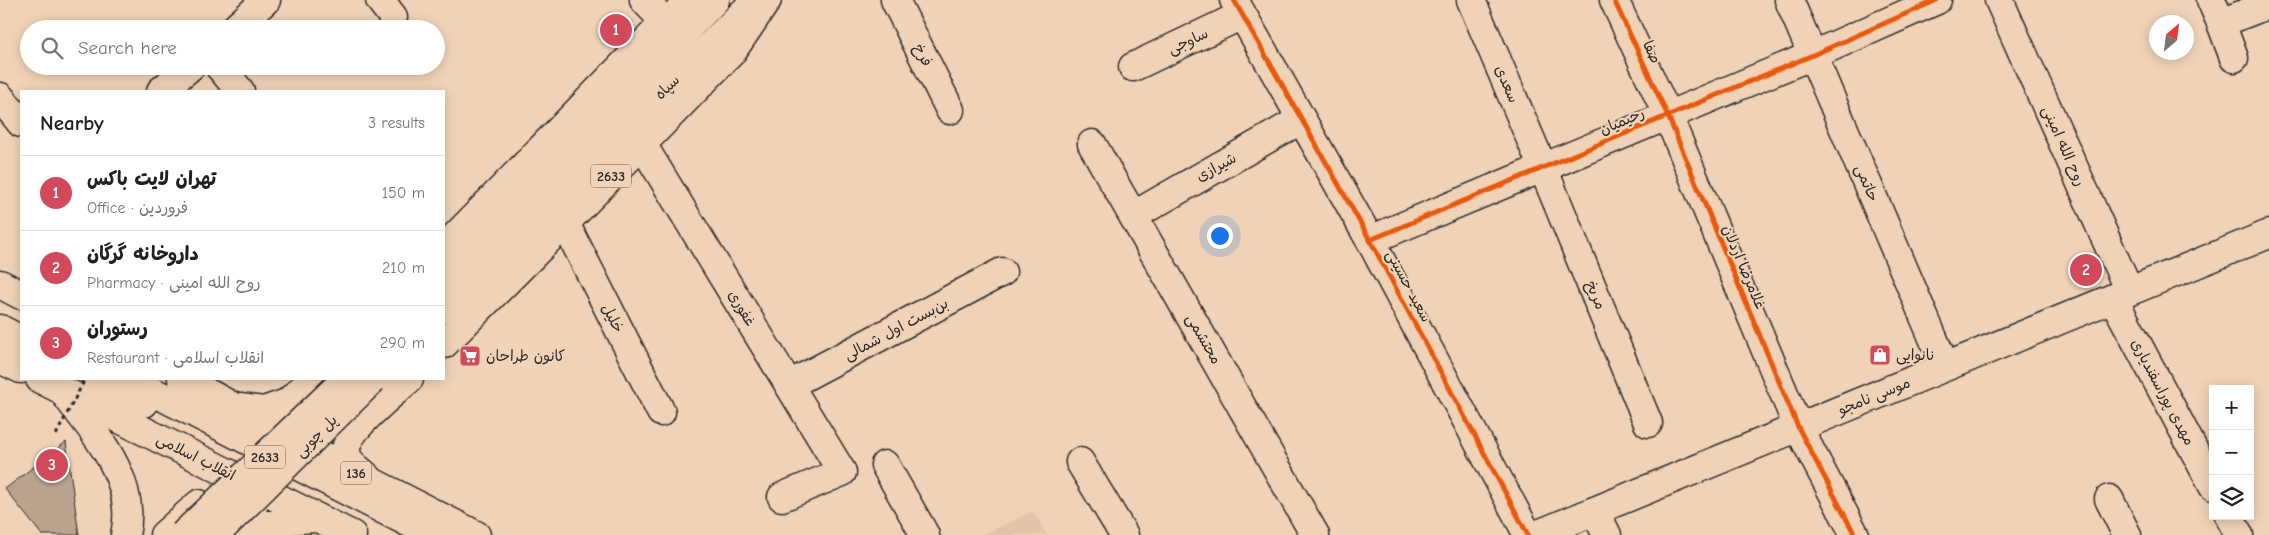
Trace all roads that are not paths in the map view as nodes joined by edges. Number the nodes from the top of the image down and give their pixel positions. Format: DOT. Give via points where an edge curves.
graph roads {
  1 [pos="266,0"];
  2 [pos="644,0"];
  3 [pos="696,0"];
  4 [pos="716,0"];
  5 [pos="756,0"];
  6 [pos="767,0"];
  7 [pos="895,0"];
  8 [pos="1471,0"];
  9 [pos="1614,0"];
  10 [pos="1789,0"];
  11 [pos="1937,0"];
  12 [pos="1999,0"];
  13 [pos="2269,4"];
  14 [pos="1238,7"];
  15 [pos="2216,11"];
  16 [pos="244,20"];
  17 [pos="665,22"];
  18 [pos="1813,55"];
  19 [pos="2234,58"];
  20 [pos="1133,67"];
  21 [pos="180,75"];
  22 [pos="227,75"];
  23 [pos="161,90"];
  24 [pos="239,90"];
  25 [pos="0,98"];
  26 [pos="950,110"];
  27 [pos="1668,116"];
  28 [pos="1300,120"];
  29 [pos="20,122"];
  30 [pos="642,144"];
  31 [pos="1092,144"];
  32 [pos="569,167"];
  33 [pos="1544,168"];
  34 [pos="1133,216"];
  35 [pos="565,223"];
  36 [pos="2269,234"];
  37 [pos="1370,240"];
  38 [pos="445,247"];
  39 [pos="1002,272"];
  40 [pos="445,277"];
  41 [pos="0,284"];
  42 [pos="20,294"];
  43 [pos="2121,295"];
  44 [pos="445,308"];
  45 [pos="0,313"];
  46 [pos="20,323"];
  47 [pos="0,329"];
  48 [pos="20,339"];
  49 [pos="445,343"];
  50 [pos="0,359"];
  51 [pos="1945,366"];
  52 [pos="20,369"];
  53 [pos="98,380"];
  54 [pos="130,380"];
  55 [pos="184,380"];
  56 [pos="223,380"];
  57 [pos="312,380"];
  58 [pos="329,380"];
  59 [pos="345,380"];
  60 [pos="62,382"];
  61 [pos="391,385"];
  62 [pos="789,385"];
  63 [pos="236,408"];
  64 [pos="661,412"];
  65 [pos="1648,423"];
  66 [pos="1798,427"];
  67 [pos="1080,462"];
  68 [pos="885,465"];
  69 [pos="2209,478"];
  70 [pos="372,482"];
  71 [pos="782,497"];
  72 [pos="2109,499"];
  73 [pos="1594,511"];
  74 [pos="2231,520"];
  75 [pos="336,529"];
  76 [pos="125,535"];
  77 [pos="164,535"];
  78 [pos="183,535"];
  79 [pos="215,535"];
  80 [pos="240,535"];
  81 [pos="248,535"];
  82 [pos="399,535"];
  83 [pos="432,535"];
  84 [pos="476,535"];
  85 [pos="925,535"];
  86 [pos="1124,535"];
  87 [pos="1316,535"];
  88 [pos="1528,535"];
  89 [pos="1536,535"];
  90 [pos="1607,535"];
  91 [pos="1855,535"];
  92 [pos="2127,535"];
  93 [pos="2239,535"];
  1 -- 16 [label="street"];
  2 -- 17 [label="street"];
  3 -- 17 [label="street"];
  4 -- 32 [label="street, سپاه / 2633"];
  5 -- 32 [label="street, سپاه / 2633"];
  6 -- 30 [label="street, 2633" via="731,52"];
  7 -- 26 [label="street, فرخ"];
  8 -- 33 [label="street, سعدی"];
  9 -- 27 [label="street, صفا"];
  10 -- 18 [label="street, حاتمی"];
  11 -- 18 [label="street, رحیمیان"];
  12 -- 43 [label="street, روح الله امینی"];
  13 -- 15 [label="street"];
  14 -- 20 [label="street, ساوجی"];
  14 -- 28 [label="street, سعید حسینی"];
  15 -- 19 [label="street"];
  17 -- 38 [label="street"];
  18 -- 27 [label="street, رحیمیان"];
  18 -- 51 [label="street, حاتمی"];
  21 -- 23 [label="street"];
  22 -- 24 [label="street"];
  25 -- 29 [label="street"];
  27 -- 33 [label="street, رحیمیان"];
  27 -- 66 [label="street, غلامرضا اردلان"];
  28 -- 34 [label="street, شیرازی"];
  28 -- 37 [label="street, سعید حسینی"];
  30 -- 35 [label="street, 2633"];
  30 -- 62 [label="street, غفوری"];
  31 -- 34 [label="street, محتشمی"];
  32 -- 40 [label="street, 2633"];
  32 -- 44 [label="street, 2633"];
  33 -- 37 [label="street, رحیمیان"];
  33 -- 65 [label="street, مریخ"];
  34 -- 87 [label="street, محتشمی"];
  35 -- 49 [label="street, 2633"];
  35 -- 64 [label="street, خلیل"];
  36 -- 43 [label="street, موسی نامجو"];
  37 -- 88 [label="street, سعید حسینی"];
  39 -- 62 [label="street, بن‌بست اول شمالی"];
  41 -- 42 [label="street"];
  43 -- 51 [label="street, موسی نامجو"];
  43 -- 69 [label="street, مهدی پوراسفندیاری"];
  45 -- 46 [label="street"];
  47 -- 48 [label="street"];
  50 -- 52 [label="street"];
  51 -- 66 [label="street, موسی نامجو"];
  53 -- 82 [label="street"];
  54 -- 83 [label="street"];
  55 -- 63 [label="street, 136"];
  56 -- 63 [label="street"];
  57 -- 63 [label="street" via="287,403 264,412"];
  58 -- 61 [label="street" via="326,404 340,418 354,418"];
  59 -- 78 [label="street, پل چوبی / 2633, bridge"];
  60 -- 75 [label="street, انقلاب اسلامی"];
  60 -- 76 [label="street" via="117,468 126,507"];
  61 -- 70 [label="street" via="350,437 345,450 348,459"];
  61 -- 79 [label="street, پل چوبی / 2633, bridge"];
  62 -- 71 [label="street, غفوری" via="842,472"];
  63 -- 70 [label="street, 136"];
  66 -- 73 [label="street, موسی نامجو"];
  66 -- 91 [label="street, غلامرضا اردلان"];
  67 -- 86 [label="street"];
  68 -- 85 [label="street"];
  70 -- 84 [label="street, 136"];
  72 -- 92 [label="street"];
  73 -- 89 [label="street, موسی نامجو"];
  73 -- 90 [label="street"];
  74 -- 93 [label="street"];
  75 -- 81 [label="street" via="284,520 262,526"];
  77 -- 80 [label="street" via="216,490 232,487 246,493 253,505 251,520"];
}
